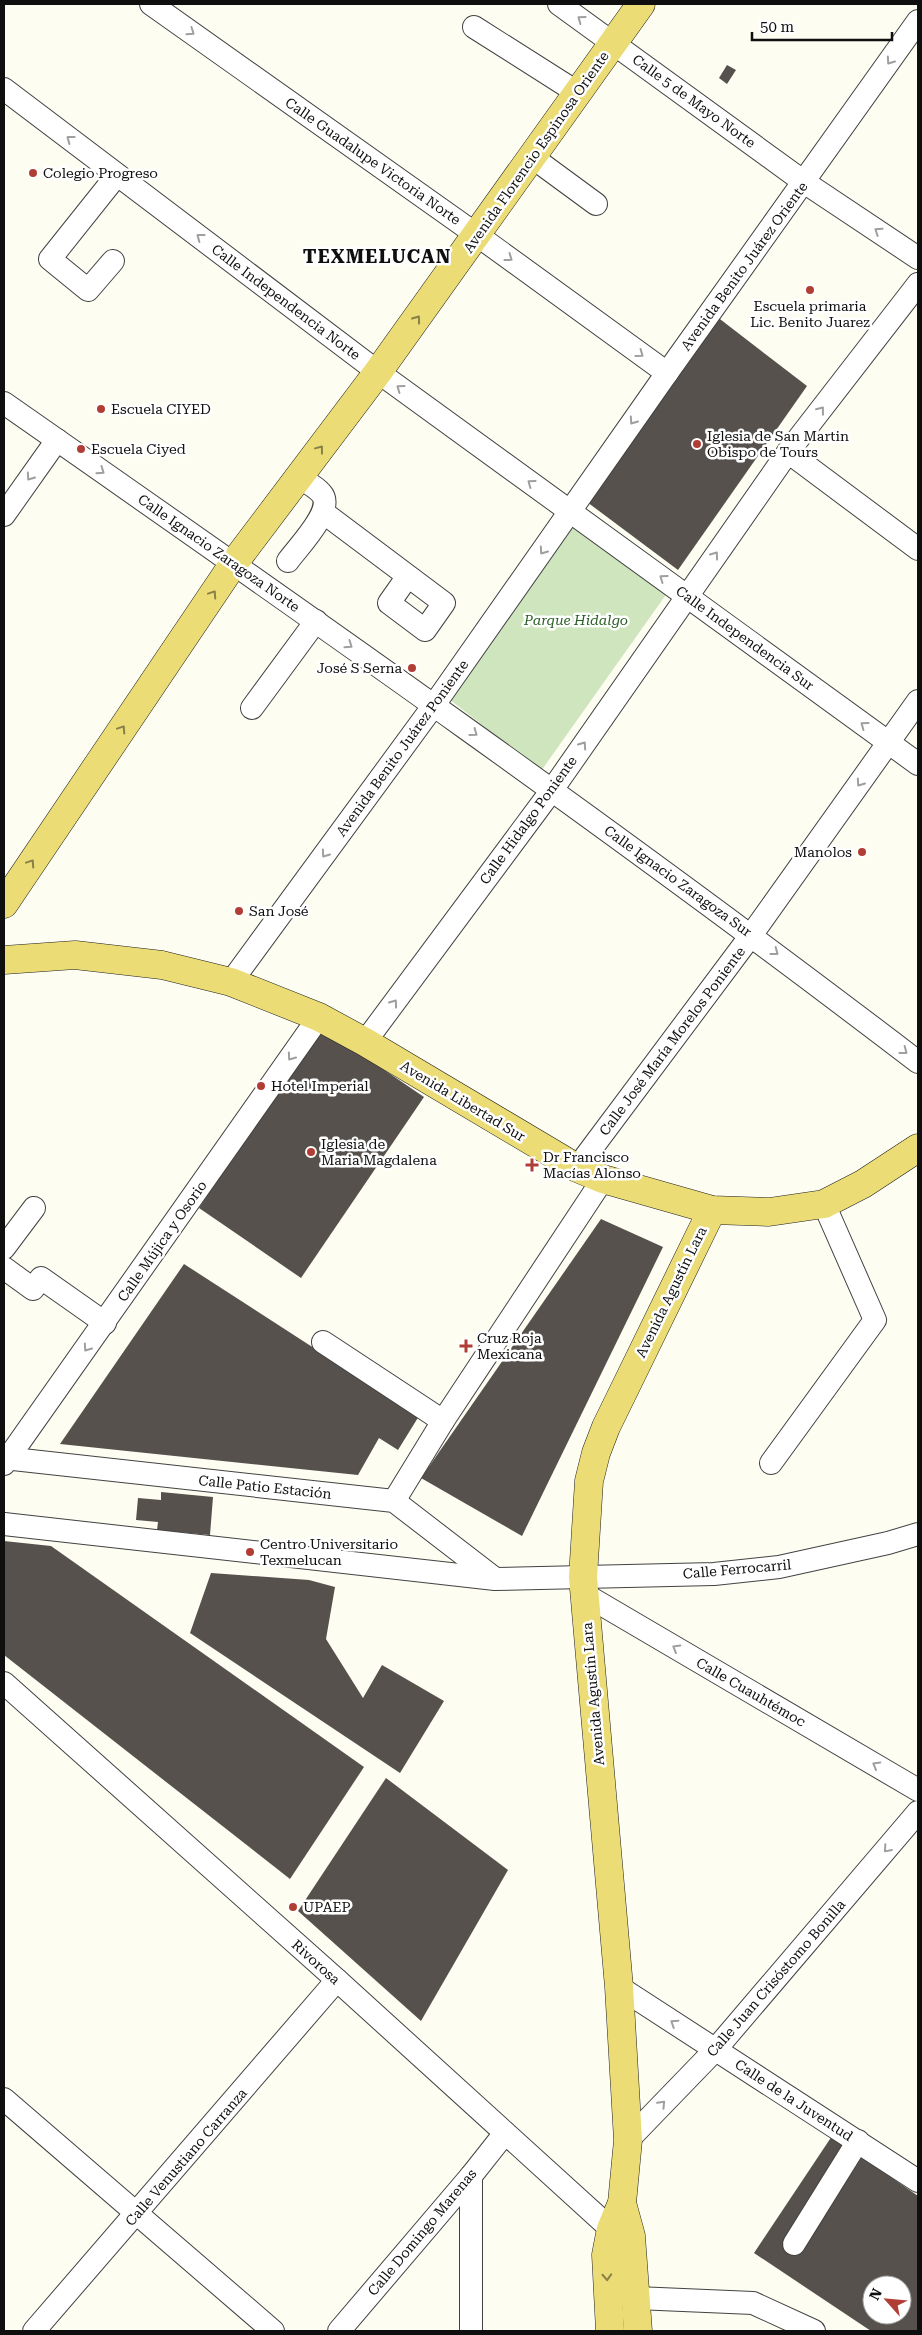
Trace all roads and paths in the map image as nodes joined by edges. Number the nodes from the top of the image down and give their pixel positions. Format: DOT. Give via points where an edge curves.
graph roads {
  1 [pos="151,4"];
  2 [pos="559,4"];
  3 [pos="641,4"];
  4 [pos="918,21"];
  5 [pos="474,27"];
  6 [pos="613,42"];
  7 [pos="4,89"];
  8 [pos="578,92"];
  9 [pos="532,157"];
  10 [pos="117,175"];
  11 [pos="804,182"];
  12 [pos="596,204"];
  13 [pos="477,235"];
  14 [pos="918,258"];
  15 [pos="113,260"];
  16 [pos="918,284"];
  17 [pos="378,372"];
  18 [pos="667,373"];
  19 [pos="4,403"];
  20 [pos="57,440"];
  21 [pos="788,452"];
  22 [pos="298,477"];
  23 [pos="571,512"];
  24 [pos="324,513"];
  25 [pos="4,515"];
  26 [pos="918,549"];
  27 [pos="288,561"];
  28 [pos="234,563"];
  29 [pos="408,576"];
  30 [pos="687,595"];
  31 [pos="316,621"];
  32 [pos="918,701"];
  33 [pos="434,705"];
  34 [pos="252,708"];
  35 [pos="888,743"];
  36 [pos="918,764"];
  37 [pos="552,790"];
  38 [pos="4,904"];
  39 [pos="752,934"];
  40 [pos="4,960"];
  41 [pos="231,982"];
  42 [pos="319,1018"];
  43 [pos="365,1042"];
  44 [pos="918,1062"];
  45 [pos="918,1148"];
  46 [pos="577,1168"];
  47 [pos="603,1179"];
  48 [pos="824,1204"];
  49 [pos="34,1208"];
  50 [pos="712,1210"];
  51 [pos="4,1248"];
  52 [pos="4,1268"];
  53 [pos="105,1323"];
  54 [pos="323,1342"];
  55 [pos="443,1421"];
  56 [pos="6,1460"];
  57 [pos="772,1463"];
  58 [pos="394,1501"];
  59 [pos="4,1524"];
  60 [pos="918,1534"];
  61 [pos="495,1579"];
  62 [pos="583,1586"];
  63 [pos="4,1683"];
  64 [pos="918,1790"];
  65 [pos="918,1812"];
  66 [pos="337,1980"];
  67 [pos="619,1987"];
  68 [pos="714,2050"];
  69 [pos="4,2099"];
  70 [pos="505,2132"];
  71 [pos="628,2140"];
  72 [pos="858,2142"];
  73 [pos="471,2176"];
  74 [pos="918,2182"];
  75 [pos="137,2214"];
  76 [pos="621,2233"];
  77 [pos="794,2244"];
  78 [pos="636,2298"];
  79 [pos="809,2330"];
  80 [pos="34,2331"];
  81 [pos="273,2331"];
  82 [pos="339,2331"];
  83 [pos="470,2331"];
  84 [pos="610,2331"];
  85 [pos="638,2331"];
  1 -- 13 [label="street, Calle Guadalupe Victoria Norte, one-way"];
  6 -- 2 [label="street, Calle 5 de Mayo Norte, one-way"];
  3 -- 6 [label="main road, Avenida Florencio Espinosa Oriente"];
  4 -- 11 [label="street, Avenida Benito Juárez Oriente, one-way"];
  5 -- 8 [label="street"];
  6 -- 8 [label="main road, Avenida Florencio Espinosa Oriente"];
  6 -- 11 [label="street, Calle 5 de Mayo Norte"];
  10 -- 7 [label="street, Calle Independencia Norte, one-way"];
  8 -- 9 [label="main road, Avenida Florencio Espinosa Oriente"];
  9 -- 12 [label="street"];
  9 -- 13 [label="main road, Avenida Florencio Espinosa Oriente"];
  10 -- 15 [label="street" via="50,258 88,290"];
  17 -- 10 [label="street, Calle Independencia Norte, one-way"];
  14 -- 11 [label="street, Calle 5 de Mayo Norte, one-way"];
  11 -- 18 [label="street, Avenida Benito Juárez Oriente"];
  17 -- 13 [label="main road, Avenida Florencio Espinosa Oriente, one-way"];
  13 -- 18 [label="street, Calle Guadalupe Victoria Norte, one-way"];
  21 -- 16 [label="street, Calle Hidalgo Poniente, one-way"];
  22 -- 17 [label="main road, Avenida Florencio Espinosa Oriente, one-way"];
  23 -- 17 [label="street, Calle Independencia Norte, one-way"];
  18 -- 23 [label="street, Avenida Benito Juárez Oriente, one-way"];
  19 -- 20 [label="street, Calle Ignacio Zaragoza Norte"];
  20 -- 25 [label="street, one-way"];
  20 -- 28 [label="street, Calle Ignacio Zaragoza Norte, one-way"];
  21 -- 26 [label="street"];
  30 -- 21 [label="street, Calle Hidalgo Poniente, one-way"];
  22 -- 24 [label="street" via="322,493 326,502"];
  22 -- 28 [label="main road, Avenida Florencio Espinosa Oriente"];
  30 -- 23 [label="street, Calle Independencia Sur, one-way"];
  23 -- 33 [label="street, Avenida Benito Juárez Poniente, one-way"];
  24 -- 27 [label="street"];
  24 -- 29 [label="street"];
  28 -- 31 [label="street, Calle Ignacio Zaragoza Norte"];
  38 -- 28 [label="main road, Avenida Florencio Espinosa Oriente, one-way"];
  35 -- 30 [label="street, Calle Independencia Sur, one-way"];
  37 -- 30 [label="street, Calle Hidalgo Poniente, one-way"];
  31 -- 33 [label="street, Calle Ignacio Zaragoza Norte, one-way"];
  31 -- 34 [label="street"];
  32 -- 35 [label="street, Calle José María Morelos Poniente"];
  33 -- 37 [label="street, Calle Ignacio Zaragoza Sur, one-way"];
  33 -- 41 [label="street, Avenida Benito Juárez Poniente, one-way"];
  35 -- 36 [label="street, Calle Independencia Sur"];
  35 -- 39 [label="street, Calle José María Morelos Poniente, one-way"];
  37 -- 39 [label="street, Calle Ignacio Zaragoza Sur"];
  43 -- 37 [label="street, Calle Hidalgo Poniente, one-way"];
  39 -- 44 [label="street, Calle Ignacio Zaragoza Sur, one-way"];
  39 -- 46 [label="street, Calle José María Morelos Poniente"];
  40 -- 41 [label="main road, Avenida Libertad Sur" via="75,955 162,965"];
  41 -- 42 [label="main road, Avenida Libertad Sur"];
  42 -- 43 [label="main road, Avenida Libertad Sur"];
  42 -- 53 [label="street, Calle Mújica y Osorio, one-way"];
  43 -- 46 [label="main road, Avenida Libertad Sur"];
  45 -- 48 [label="main road, Avenida Libertad Sur" via="863,1184"];
  46 -- 47 [label="main road, Avenida Libertad Sur"];
  47 -- 50 [label="main road, Avenida Libertad Sur"];
  47 -- 55 [label="street"];
  48 -- 50 [label="main road, Avenida Libertad Sur" via="769,1212"];
  48 -- 57 [label="street" via="875,1320"];
  49 -- 51 [label="street"];
  50 -- 62 [label="main road, Avenida Agustín Lara" via="596,1453 590,1481"];
  52 -- 53 [label="street" via="33,1289 41,1278"];
  53 -- 56 [label="street, Calle Mújica y Osorio, one-way"];
  54 -- 55 [label="street"];
  55 -- 58 [label="street"];
  56 -- 58 [label="street, Calle Patio Estación"];
  58 -- 61 [label="street"];
  59 -- 61 [label="street"];
  60 -- 62 [label="street, Calle Ferrocarril" via="779,1567"];
  61 -- 62 [label="street"];
  64 -- 62 [label="street, Calle Cuauhtémoc, one-way"];
  62 -- 67 [label="main road, Avenida Agustín Lara"];
  63 -- 66 [label="street, Rivorosa"];
  65 -- 68 [label="street, Calle Juan Crisóstomo Bonilla, one-way"];
  66 -- 70 [label="street, Rivorosa"];
  66 -- 75 [label="street, Calle Venustiano Carranza"];
  68 -- 67 [label="street, Calle de la Juventud, one-way"];
  67 -- 71 [label="main road, Avenida Agustín Lara"];
  71 -- 68 [label="street, Calle Juan Crisóstomo Bonilla, one-way"];
  68 -- 72 [label="street, Calle de la Juventud"];
  69 -- 75 [label="street"];
  70 -- 73 [label="street, Calle Domingo Marenas"];
  70 -- 76 [label="street, Rivorosa"];
  71 -- 76 [label="main road, Avenida Agustín Lara"];
  72 -- 74 [label="street, Calle de la Juventud"];
  72 -- 77 [label="street"];
  73 -- 82 [label="street, Calle Domingo Marenas"];
  73 -- 83 [label="street"];
  75 -- 80 [label="street, Calle Venustiano Carranza"];
  75 -- 81 [label="street"];
  76 -- 78 [label="main road, Avenida Agustín Lara"];
  76 -- 84 [label="main road, Avenida Agustín Lara, one-way" via="606,2255"];
  78 -- 79 [label="street" via="753,2303"];
  78 -- 85 [label="main road, Avenida Agustín Lara"];
}
